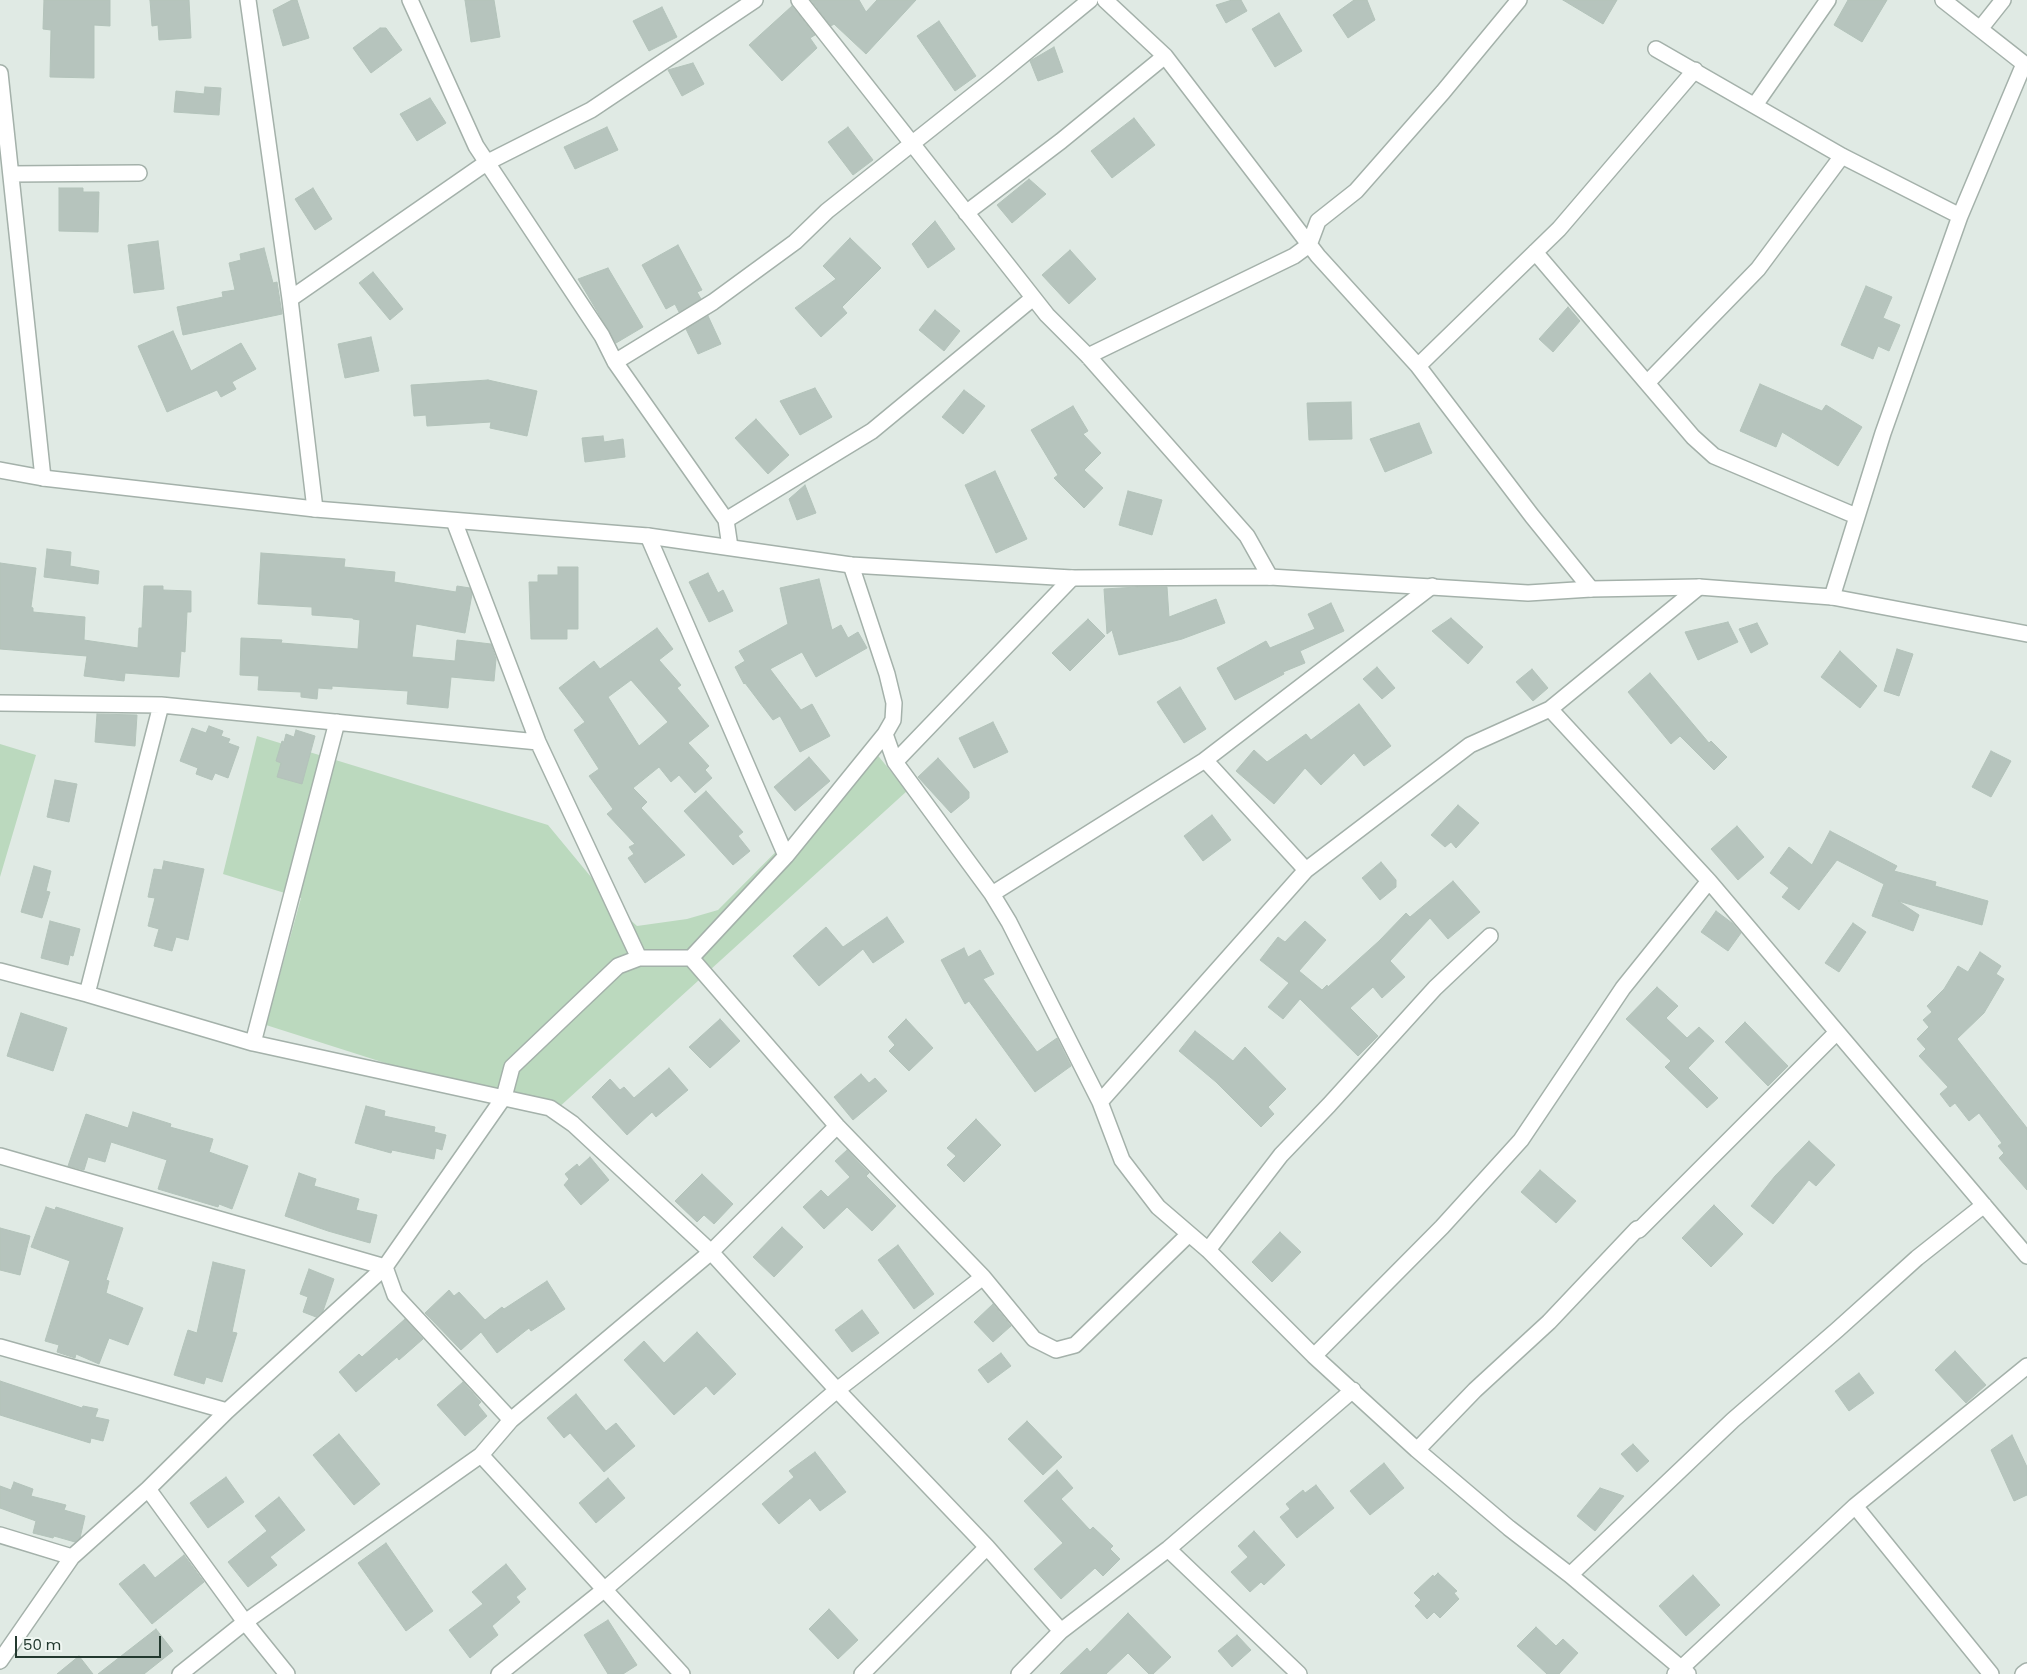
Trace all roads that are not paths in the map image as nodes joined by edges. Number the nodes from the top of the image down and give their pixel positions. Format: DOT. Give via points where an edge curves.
graph roads {
  1 [pos="248,0"];
  2 [pos="410,0"];
  3 [pos="755,0"];
  4 [pos="799,0"];
  5 [pos="1090,0"];
  6 [pos="1105,0"];
  7 [pos="1519,0"];
  8 [pos="1828,0"];
  9 [pos="1943,0"];
  10 [pos="2003,0"];
  11 [pos="1980,29"];
  12 [pos="1656,49"];
  13 [pos="1165,56"];
  14 [pos="2025,65"];
  15 [pos="1694,70"];
  16 [pos="0,73"];
  17 [pos="1755,106"];
  18 [pos="911,143"];
  19 [pos="1842,156"];
  20 [pos="487,162"];
  21 [pos="139,173"];
  22 [pos="11,174"];
  23 [pos="966,213"];
  24 [pos="1960,216"];
  25 [pos="1309,245"];
  26 [pos="1535,252"];
  27 [pos="1034,298"];
  28 [pos="290,299"];
  29 [pos="1088,356"];
  30 [pos="615,362"];
  31 [pos="1418,366"];
  32 [pos="1647,384"];
  33 [pos="0,470"];
  34 [pos="43,478"];
  35 [pos="315,509"];
  36 [pos="1856,516"];
  37 [pos="726,520"];
  38 [pos="454,521"];
  39 [pos="648,536"];
  40 [pos="730,546"];
  41 [pos="851,565"];
  42 [pos="1270,577"];
  43 [pos="1072,578"];
  44 [pos="1432,586"];
  45 [pos="1699,587"];
  46 [pos="1591,589"];
  47 [pos="1832,597"];
  48 [pos="2027,634"];
  49 [pos="0,703"];
  50 [pos="161,705"];
  51 [pos="1550,709"];
  52 [pos="338,722"];
  53 [pos="885,734"];
  54 [pos="538,742"];
  55 [pos="1205,760"];
  56 [pos="894,762"];
  57 [pos="786,856"];
  58 [pos="1306,870"];
  59 [pos="1709,881"];
  60 [pos="992,894"];
  61 [pos="1490,936"];
  62 [pos="639,958"];
  63 [pos="691,958"];
  64 [pos="0,971"];
  65 [pos="88,994"];
  66 [pos="1837,1032"];
  67 [pos="253,1044"];
  68 [pos="504,1097"];
  69 [pos="1100,1102"];
  70 [pos="837,1126"];
  71 [pos="0,1156"];
  72 [pos="1984,1205"];
  73 [pos="1189,1234"];
  74 [pos="1208,1250"];
  75 [pos="711,1252"];
  76 [pos="2027,1256"];
  77 [pos="386,1267"];
  78 [pos="983,1277"];
  79 [pos="0,1347"];
  80 [pos="1314,1356"];
  81 [pos="2027,1366"];
  82 [pos="837,1390"];
  83 [pos="1353,1390"];
  84 [pos="227,1411"];
  85 [pos="511,1420"];
  86 [pos="1417,1450"];
  87 [pos="481,1455"];
  88 [pos="148,1489"];
  89 [pos="1855,1506"];
  90 [pos="0,1535"];
  91 [pos="987,1547"];
  92 [pos="1168,1549"];
  93 [pos="72,1557"];
  94 [pos="1570,1575"];
  95 [pos="605,1589"];
  96 [pos="245,1622"];
  97 [pos="1061,1631"];
  98 [pos="0,1661"];
  99 [pos="2027,1671"];
  100 [pos="1682,1672"];
  101 [pos="180,1674"];
  102 [pos="287,1674"];
  103 [pos="499,1674"];
  104 [pos="682,1674"];
  105 [pos="862,1674"];
  106 [pos="1020,1674"];
  107 [pos="1299,1674"];
  108 [pos="1991,1674"];
  109 [pos="2023,1674"];
  1 -- 28 [label="street"];
  2 -- 20 [label="street" via="476,146"];
  3 -- 20 [label="street" via="590,110"];
  4 -- 18 [label="street"];
  5 -- 18 [label="street"];
  6 -- 13 [label="street"];
  7 -- 25 [label="street" via="1356,190 1318,220"];
  8 -- 17 [label="street"];
  9 -- 11 [label="street"];
  10 -- 11 [label="street"];
  11 -- 14 [label="street"];
  12 -- 15 [label="street"];
  13 -- 23 [label="street"];
  13 -- 25 [label="street"];
  14 -- 24 [label="street"];
  15 -- 17 [label="street"];
  15 -- 26 [label="street" via="1559,229"];
  16 -- 22 [label="street"];
  17 -- 19 [label="street"];
  18 -- 23 [label="street"];
  18 -- 30 [label="street" via="827,211 795,242 713,302"];
  19 -- 24 [label="street"];
  19 -- 32 [label="street" via="1758,269"];
  20 -- 28 [label="street"];
  20 -- 30 [label="street" via="602,336"];
  21 -- 22 [label="street"];
  22 -- 34 [label="street"];
  23 -- 27 [label="street"];
  24 -- 36 [label="street"];
  25 -- 29 [label="street" via="1294,256"];
  25 -- 31 [label="street"];
  26 -- 31 [label="street"];
  26 -- 32 [label="street"];
  27 -- 29 [label="street"];
  27 -- 37 [label="street" via="872,431"];
  28 -- 35 [label="street"];
  29 -- 42 [label="street" via="1247,536"];
  30 -- 37 [label="street"];
  31 -- 46 [label="street"];
  32 -- 36 [label="street" via="1714,456"];
  33 -- 34 [label="street"];
  34 -- 35 [label="street"];
  35 -- 38 [label="street"];
  36 -- 47 [label="street"];
  37 -- 40 [label="street"];
  38 -- 39 [label="street"];
  38 -- 54 [label="street"];
  39 -- 40 [label="street"];
  39 -- 57 [label="street"];
  40 -- 41 [label="street"];
  41 -- 43 [label="street"];
  41 -- 53 [label="street" via="894,704 893,720"];
  42 -- 43 [label="street"];
  42 -- 44 [label="street"];
  43 -- 56 [label="street"];
  44 -- 46 [label="street" via="1528,593"];
  44 -- 55 [label="street"];
  45 -- 46 [label="street"];
  45 -- 47 [label="street"];
  45 -- 51 [label="street"];
  47 -- 48 [label="street"];
  49 -- 50 [label="street"];
  50 -- 52 [label="street"];
  50 -- 65 [label="street"];
  51 -- 58 [label="street" via="1470,745"];
  51 -- 59 [label="street"];
  52 -- 54 [label="street"];
  52 -- 67 [label="street"];
  53 -- 56 [label="street"];
  53 -- 57 [label="street"];
  54 -- 62 [label="street"];
  55 -- 58 [label="street"];
  55 -- 60 [label="street"];
  56 -- 60 [label="street"];
  57 -- 63 [label="street"];
  58 -- 69 [label="street"];
  59 -- 66 [label="street"];
  59 -- 80 [label="street" via="1623,988 1521,1140"];
  60 -- 69 [label="street"];
  61 -- 74 [label="street" via="1435,988 1281,1155"];
  62 -- 63 [label="street"];
  62 -- 68 [label="street" via="618,966 512,1067"];
  63 -- 70 [label="street"];
  64 -- 65 [label="street"];
  65 -- 67 [label="street"];
  66 -- 72 [label="street"];
  66 -- 86 [label="street"];
  67 -- 68 [label="street"];
  68 -- 75 [label="street" via="550,1108 573,1124"];
  68 -- 77 [label="street"];
  69 -- 73 [label="street" via="1122,1160 1158,1206"];
  70 -- 75 [label="street"];
  70 -- 78 [label="street"];
  71 -- 77 [label="street"];
  72 -- 76 [label="street"];
  72 -- 94 [label="street" via="1916,1258 1733,1420"];
  73 -- 74 [label="street"];
  73 -- 78 [label="street" via="1075,1345 1056,1350 1034,1338"];
  74 -- 80 [label="street"];
  75 -- 82 [label="street"];
  75 -- 85 [label="street"];
  77 -- 84 [label="street"];
  77 -- 85 [label="street" via="395,1295"];
  78 -- 82 [label="street"];
  79 -- 84 [label="street"];
  80 -- 83 [label="street"];
  81 -- 89 [label="street"];
  82 -- 91 [label="street"];
  82 -- 95 [label="street"];
  83 -- 86 [label="street"];
  83 -- 92 [label="street"];
  84 -- 88 [label="street"];
  85 -- 87 [label="street"];
  86 -- 94 [label="street"];
  87 -- 95 [label="street"];
  87 -- 96 [label="street"];
  88 -- 93 [label="street"];
  88 -- 96 [label="street"];
  89 -- 100 [label="street"];
  89 -- 108 [label="street"];
  90 -- 93 [label="street"];
  91 -- 97 [label="street"];
  91 -- 105 [label="street"];
  92 -- 97 [label="street"];
  92 -- 107 [label="street"];
  93 -- 98 [label="street"];
  94 -- 100 [label="street"];
  95 -- 103 [label="street"];
  95 -- 104 [label="street"];
  96 -- 101 [label="street"];
  96 -- 102 [label="street"];
  97 -- 106 [label="street"];
  99 -- 109 [label="street"];
}
